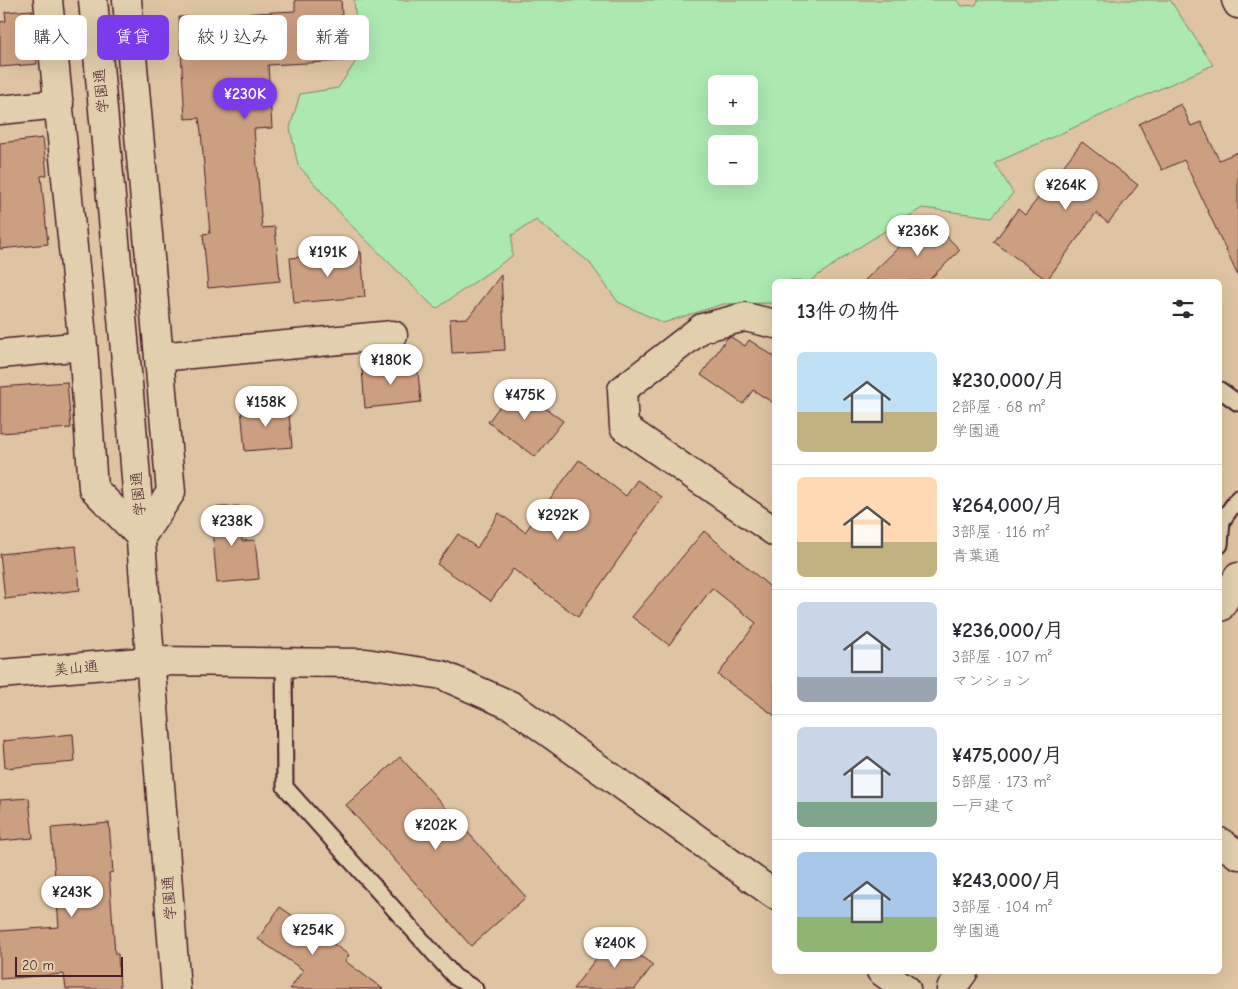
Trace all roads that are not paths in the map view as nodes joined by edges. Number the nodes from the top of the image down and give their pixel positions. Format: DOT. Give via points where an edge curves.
graph roads {
  1 [pos="48,0"];
  2 [pos="93,0"];
  3 [pos="126,0"];
  4 [pos="1236,0"];
  5 [pos="1238,4"];
  6 [pos="59,104"];
  7 [pos="0,110"];
  8 [pos="772,323"];
  9 [pos="393,335"];
  10 [pos="83,346"];
  11 [pos="0,354"];
  12 [pos="159,357"];
  13 [pos="1222,391"];
  14 [pos="1238,403"];
  15 [pos="1238,498"];
  16 [pos="1222,521"];
  17 [pos="772,530"];
  18 [pos="141,537"];
  19 [pos="1238,577"];
  20 [pos="1222,604"];
  21 [pos="151,662"];
  22 [pos="284,663"];
  23 [pos="0,674"];
  24 [pos="1222,843"];
  25 [pos="1238,855"];
  26 [pos="772,893"];
  27 [pos="885,974"];
  28 [pos="176,989"];
  29 [pos="475,989"];
  30 [pos="906,989"];
  1 -- 6 [label="street"];
  2 -- 18 [label="street, 学園通"];
  3 -- 12 [label="street"];
  4 -- 5 [label="street"];
  6 -- 7 [label="street"];
  6 -- 10 [label="street"];
  8 -- 17 [label="street" via="745,317 702,328 622,390 624,427"];
  9 -- 12 [label="street"];
  10 -- 11 [label="street"];
  10 -- 18 [label="street" via="93,488"];
  12 -- 18 [label="street" via="171,492"];
  13 -- 14 [label="lane"];
  15 -- 16 [label="lane"];
  18 -- 21 [label="street, 学園通"];
  19 -- 20 [label="street"];
  21 -- 22 [label="street, 美山通"];
  21 -- 23 [label="street, 美山通"];
  21 -- 28 [label="street, 学園通"];
  22 -- 26 [label="street, 美山通" via="366,663 442,675 512,706"];
  22 -- 29 [label="lane" via="285,788 455,977"];
  24 -- 25 [label="street"];
  27 -- 30 [label="street"];
}
